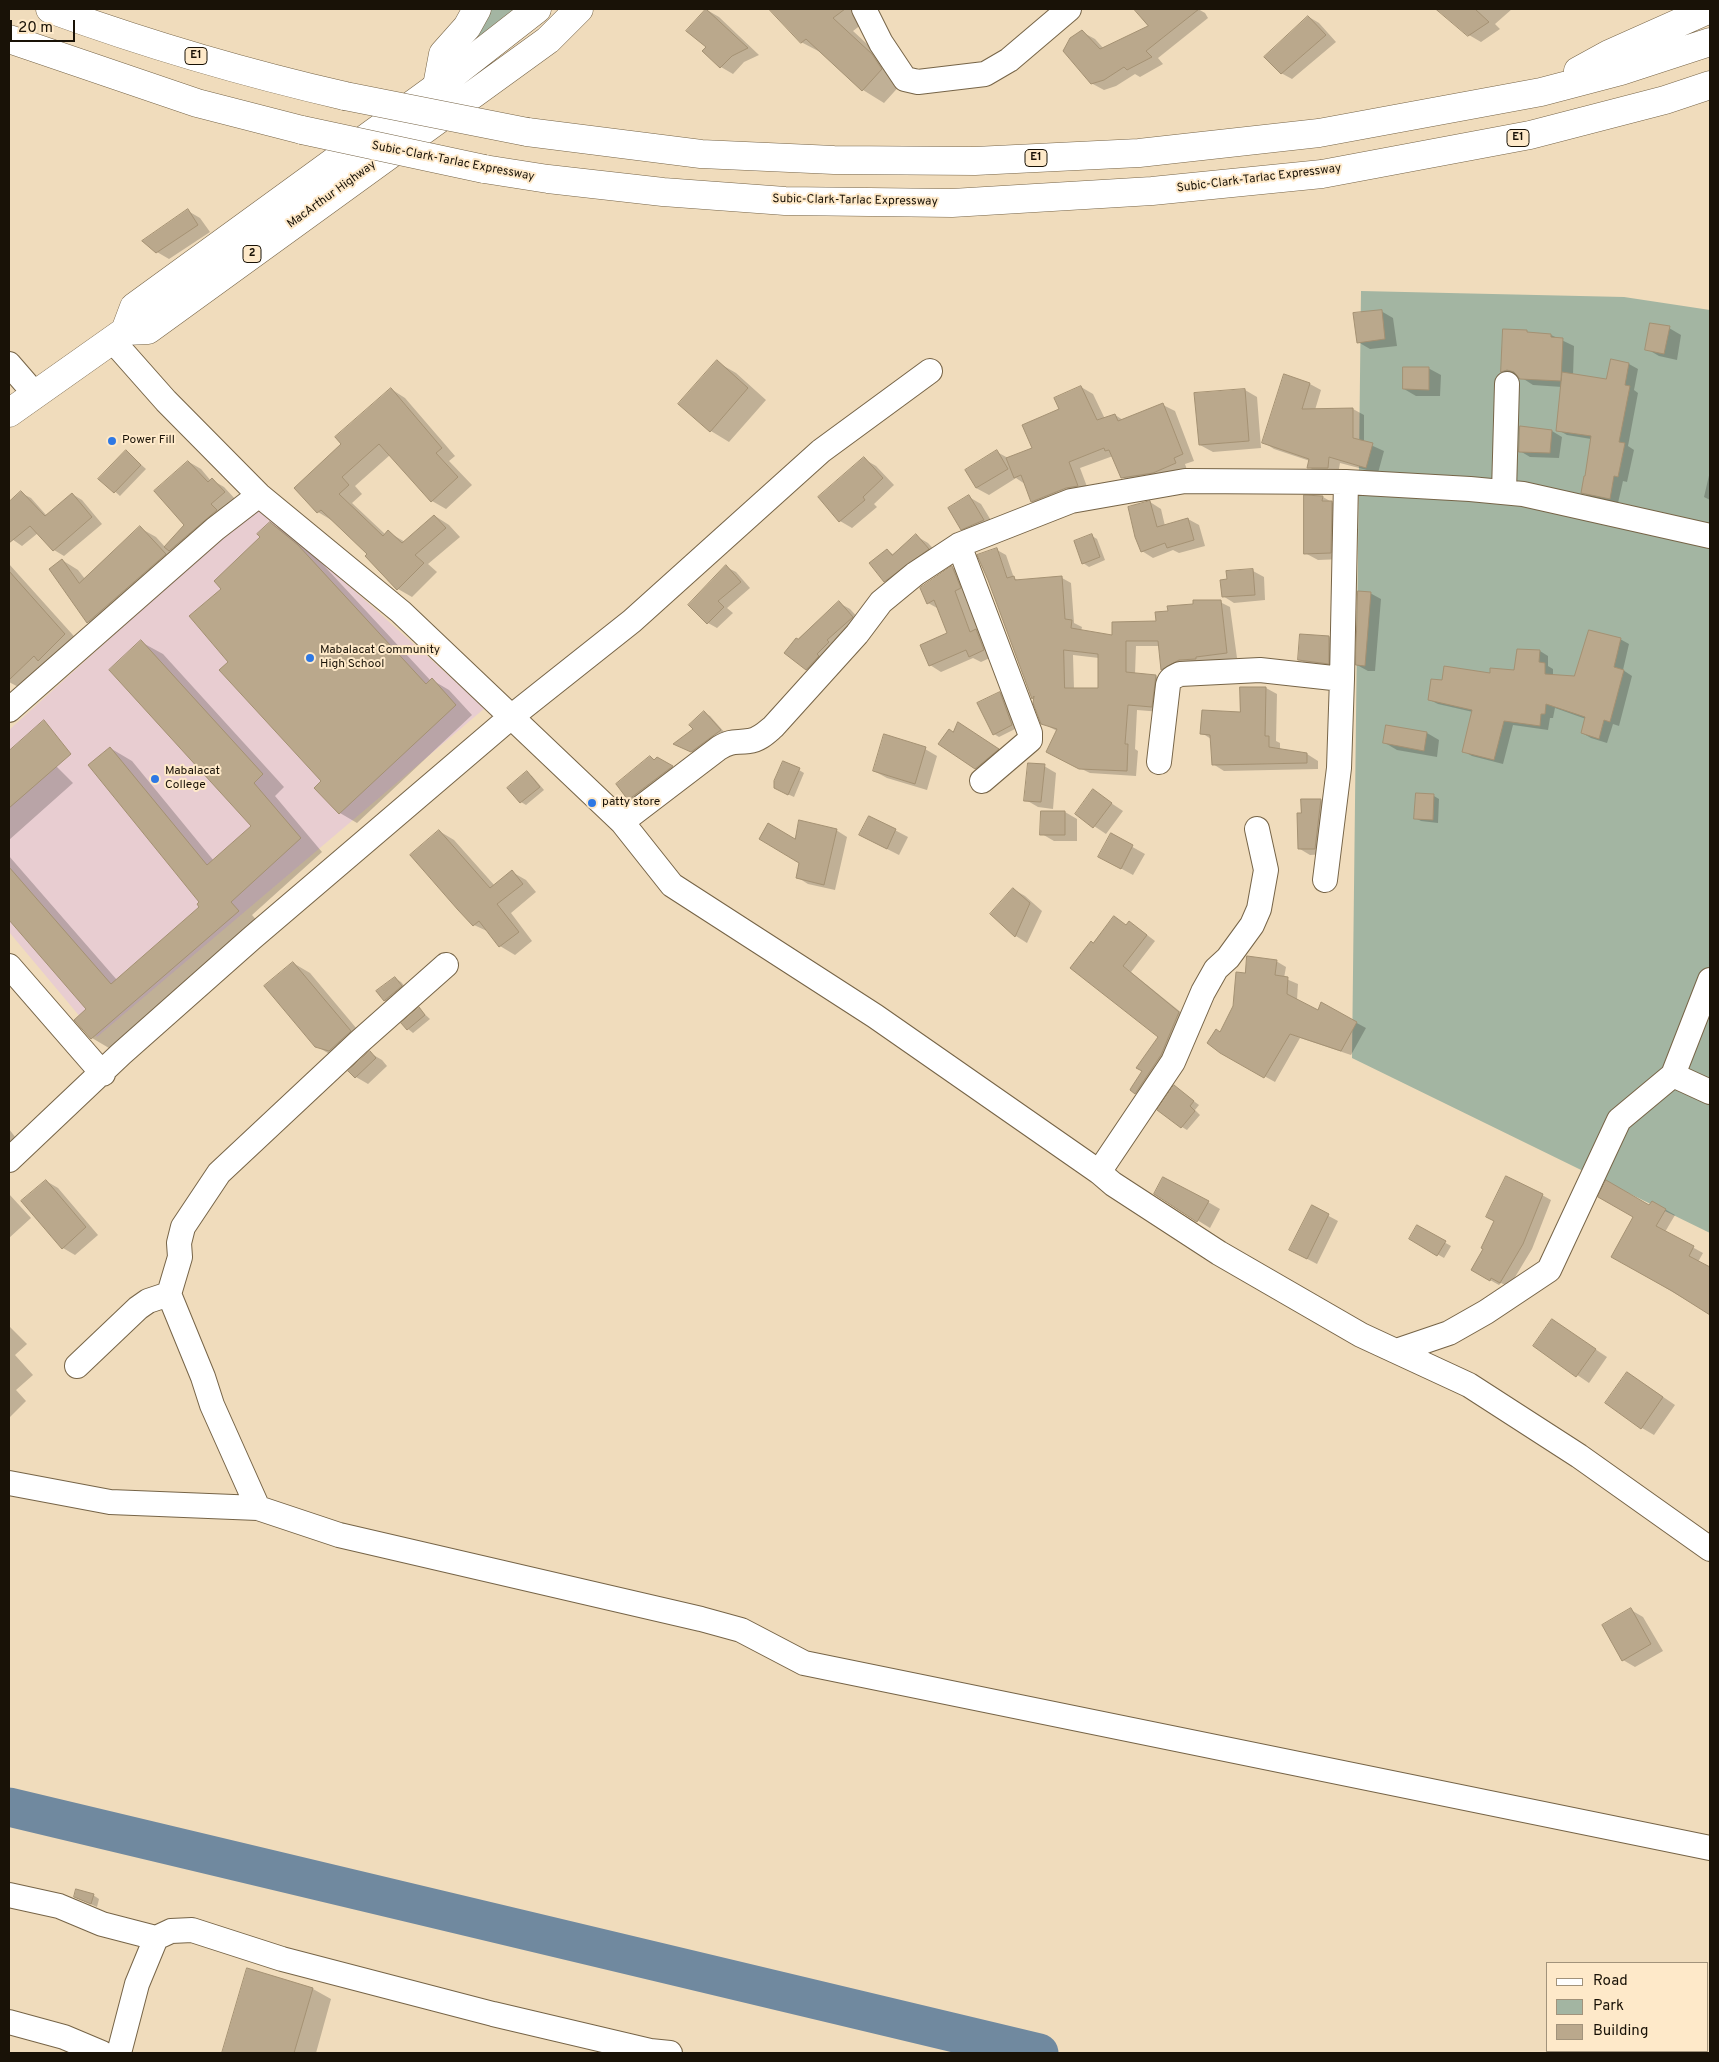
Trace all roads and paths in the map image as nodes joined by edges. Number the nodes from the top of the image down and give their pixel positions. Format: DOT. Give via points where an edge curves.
graph roads {
  1 [pos="50,9"];
  2 [pos="477,9"];
  3 [pos="537,9"];
  4 [pos="579,9"];
  5 [pos="864,9"];
  6 [pos="1069,9"];
  7 [pos="1710,9"];
  8 [pos="9,39"];
  9 [pos="1710,42"];
  10 [pos="1710,85"];
  11 [pos="437,86"];
  12 [pos="1541,92"];
  13 [pos="119,335"];
  14 [pos="9,364"];
  15 [pos="930,371"];
  16 [pos="1507,384"];
  17 [pos="34,394"];
  18 [pos="9,413"];
  19 [pos="1346,482"];
  20 [pos="1504,492"];
  21 [pos="258,495"];
  22 [pos="1710,536"];
  23 [pos="959,545"];
  24 [pos="1342,680"];
  25 [pos="9,710"];
  26 [pos="511,718"];
  27 [pos="1159,762"];
  28 [pos="982,781"];
  29 [pos="622,822"];
  30 [pos="1257,829"];
  31 [pos="1325,880"];
  32 [pos="446,965"];
  33 [pos="9,966"];
  34 [pos="1710,980"];
  35 [pos="102,1074"];
  36 [pos="1673,1075"];
  37 [pos="1710,1092"];
  38 [pos="9,1160"];
  39 [pos="1099,1172"];
  40 [pos="169,1294"];
  41 [pos="1396,1351"];
  42 [pos="77,1366"];
  43 [pos="9,1483"];
  44 [pos="258,1508"];
  45 [pos="1710,1549"];
  46 [pos="1710,1848"];
  47 [pos="9,1895"];
  48 [pos="156,1938"];
  49 [pos="9,2022"];
  50 [pos="102,2053"];
  51 [pos="119,2053"];
  52 [pos="670,2053"];
  1 -- 12 [label="highway, E1, bridge" via="165,47 344,96 527,132 736,156 985,160 1139,153 1319,133"];
  2 -- 11 [label="highway" via="467,27 443,54"];
  3 -- 11 [label="highway, 2"];
  4 -- 13 [label="highway, MacArthur Highway / 2" via="548,40 148,330"];
  5 -- 6 [label="street" via="881,43 905,79 918,82 985,74 1009,60"];
  7 -- 12 [label="highway" via="1609,54"];
  8 -- 10 [label="highway, Subic-Clark-Tarlac Expressway / E1, bridge" via="197,103 302,130 484,169 663,192 785,201 952,202 1152,191 1322,174 1530,135"];
  9 -- 12 [label="highway, E1" via="1621,71"];
  11 -- 13 [label="highway, 2" via="134,307"];
  13 -- 17 [label="highway"];
  13 -- 21 [label="street" via="125,356"];
  14 -- 17 [label="street"];
  15 -- 26 [label="street" via="820,451 632,621"];
  16 -- 20 [label="street"];
  17 -- 18 [label="highway"];
  19 -- 20 [label="street"];
  19 -- 23 [label="street" via="1185,481 1071,501"];
  19 -- 24 [label="street"];
  20 -- 22 [label="street"];
  21 -- 25 [label="street"];
  21 -- 26 [label="street" via="400,612"];
  23 -- 28 [label="street" via="1030,733 1030,740"];
  23 -- 29 [label="street" via="915,574 881,602 857,634 773,727 758,738 731,741 719,748"];
  24 -- 27 [label="street" via="1260,670 1180,674 1169,680"];
  24 -- 31 [label="street" via="1338,768"];
  26 -- 29 [label="street"];
  26 -- 35 [label="street" via="252,938"];
  29 -- 39 [label="street" via="672,885 875,1016"];
  30 -- 39 [label="street" via="1266,870 1259,909 1252,925 1216,969 1173,1062"];
  32 -- 40 [label="street" via="358,1042 219,1173 183,1227 180,1258"];
  33 -- 35 [label="street"];
  34 -- 36 [label="street"];
  35 -- 38 [label="street"];
  36 -- 37 [label="street"];
  36 -- 41 [label="street" via="1619,1120 1549,1270 1449,1333"];
  39 -- 41 [label="street" via="1219,1253 1361,1335"];
  40 -- 42 [label="street" via="138,1308"];
  40 -- 44 [label="street" via="204,1377 212,1405"];
  41 -- 45 [label="street" via="1469,1385 1579,1456"];
  43 -- 44 [label="street" via="110,1502"];
  44 -- 46 [label="street" via="339,1535 741,1630 804,1663"];
  47 -- 48 [label="street" via="59,1906 102,1924"];
  48 -- 51 [label="street" via="136,1984"];
  48 -- 52 [label="street" via="171,1931 192,1930 282,1959 493,2014"];
  49 -- 50 [label="street" via="64,2037"];
}
